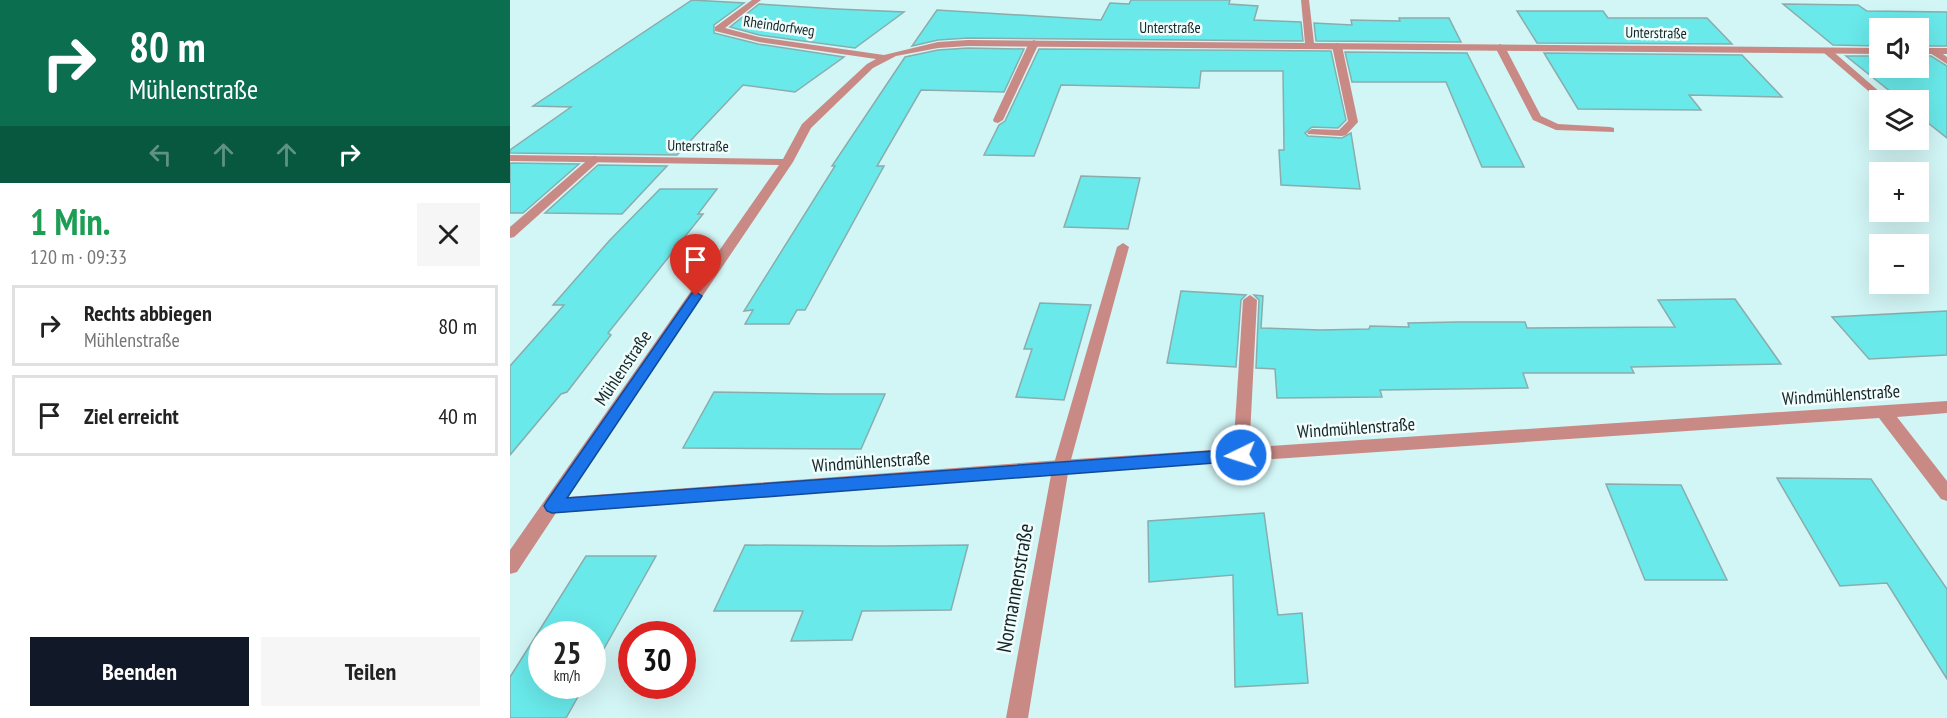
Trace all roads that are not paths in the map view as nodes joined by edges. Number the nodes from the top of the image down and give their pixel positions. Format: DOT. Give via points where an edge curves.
graph roads {
  1 [pos="757,0"];
  2 [pos="1305,0"];
  3 [pos="1034,43"];
  4 [pos="1310,46"];
  5 [pos="1337,46"];
  6 [pos="1500,47"];
  7 [pos="1826,50"];
  8 [pos="1869,51"];
  9 [pos="1929,51"];
  10 [pos="1933,51"];
  11 [pos="1947,51"];
  12 [pos="884,58"];
  13 [pos="1947,61"];
  14 [pos="1872,90"];
  15 [pos="998,120"];
  16 [pos="1611,130"];
  17 [pos="1312,132"];
  18 [pos="510,158"];
  19 [pos="595,159"];
  20 [pos="787,162"];
  21 [pos="510,234"];
  22 [pos="1122,247"];
  23 [pos="1250,300"];
  24 [pos="1947,406"];
  25 [pos="1884,412"];
  26 [pos="1241,455"];
  27 [pos="1061,467"];
  28 [pos="1947,494"];
  29 [pos="552,506"];
  30 [pos="510,566"];
  31 [pos="1017,718"];
  1 -- 12 [label="street, Rheindorfweg" via="718,29 740,37"];
  2 -- 4 [label="street"];
  3 -- 4 [label="street, Unterstraße"];
  3 -- 12 [label="street, Unterstraße" via="938,45"];
  3 -- 15 [label="street"];
  4 -- 5 [label="street, Unterstraße"];
  5 -- 6 [label="street, Unterstraße"];
  5 -- 17 [label="street" via="1353,122 1342,133"];
  6 -- 7 [label="street, Unterstraße"];
  6 -- 16 [label="street" via="1537,118 1556,127"];
  7 -- 8 [label="street, Unterstraße"];
  7 -- 14 [label="street"];
  9 -- 10 [label="street"];
  10 -- 11 [label="street"];
  10 -- 13 [label="street"];
  12 -- 20 [label="street, Unterstraße" via="870,66 806,126"];
  18 -- 19 [label="street, Unterstraße"];
  19 -- 20 [label="street, Unterstraße"];
  19 -- 21 [label="street"];
  20 -- 29 [label="street, Mühlenstraße"];
  22 -- 27 [label="street, Normannenstraße"];
  23 -- 26 [label="street"];
  24 -- 25 [label="street, Windmühlenstraße"];
  25 -- 26 [label="street, Windmühlenstraße"];
  25 -- 28 [label="street"];
  26 -- 27 [label="street, Windmühlenstraße"];
  27 -- 29 [label="street, Windmühlenstraße"];
  27 -- 31 [label="street, Normannenstraße"];
  29 -- 30 [label="street, Mühlenstraße"];
}
